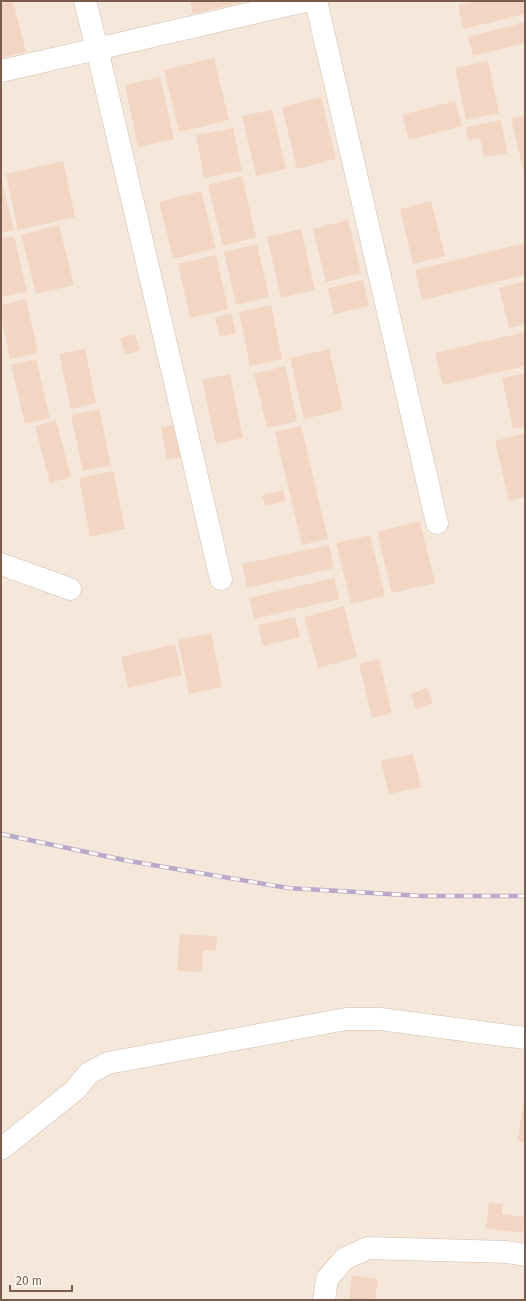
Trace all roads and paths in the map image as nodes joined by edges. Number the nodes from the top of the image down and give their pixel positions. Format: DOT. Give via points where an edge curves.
graph roads {
  1 [pos="85,1"];
  2 [pos="305,1"];
  3 [pos="316,1"];
  4 [pos="97,49"];
  5 [pos="1,71"];
  6 [pos="437,523"];
  7 [pos="1,564"];
  8 [pos="221,579"];
  9 [pos="70,589"];
  10 [pos="525,1038"];
  11 [pos="1,1149"];
  12 [pos="525,1255"];
  13 [pos="324,1300"];
  1 -- 4 [label="street"];
  2 -- 4 [label="street"];
  3 -- 6 [label="street"];
  4 -- 5 [label="street"];
  4 -- 8 [label="street"];
  7 -- 9 [label="street"];
  10 -- 11 [label="street" via="380,1019 346,1019 108,1063 89,1073 75,1090"];
  12 -- 13 [label="street" via="507,1252 368,1248 344,1258 327,1279"];
}
